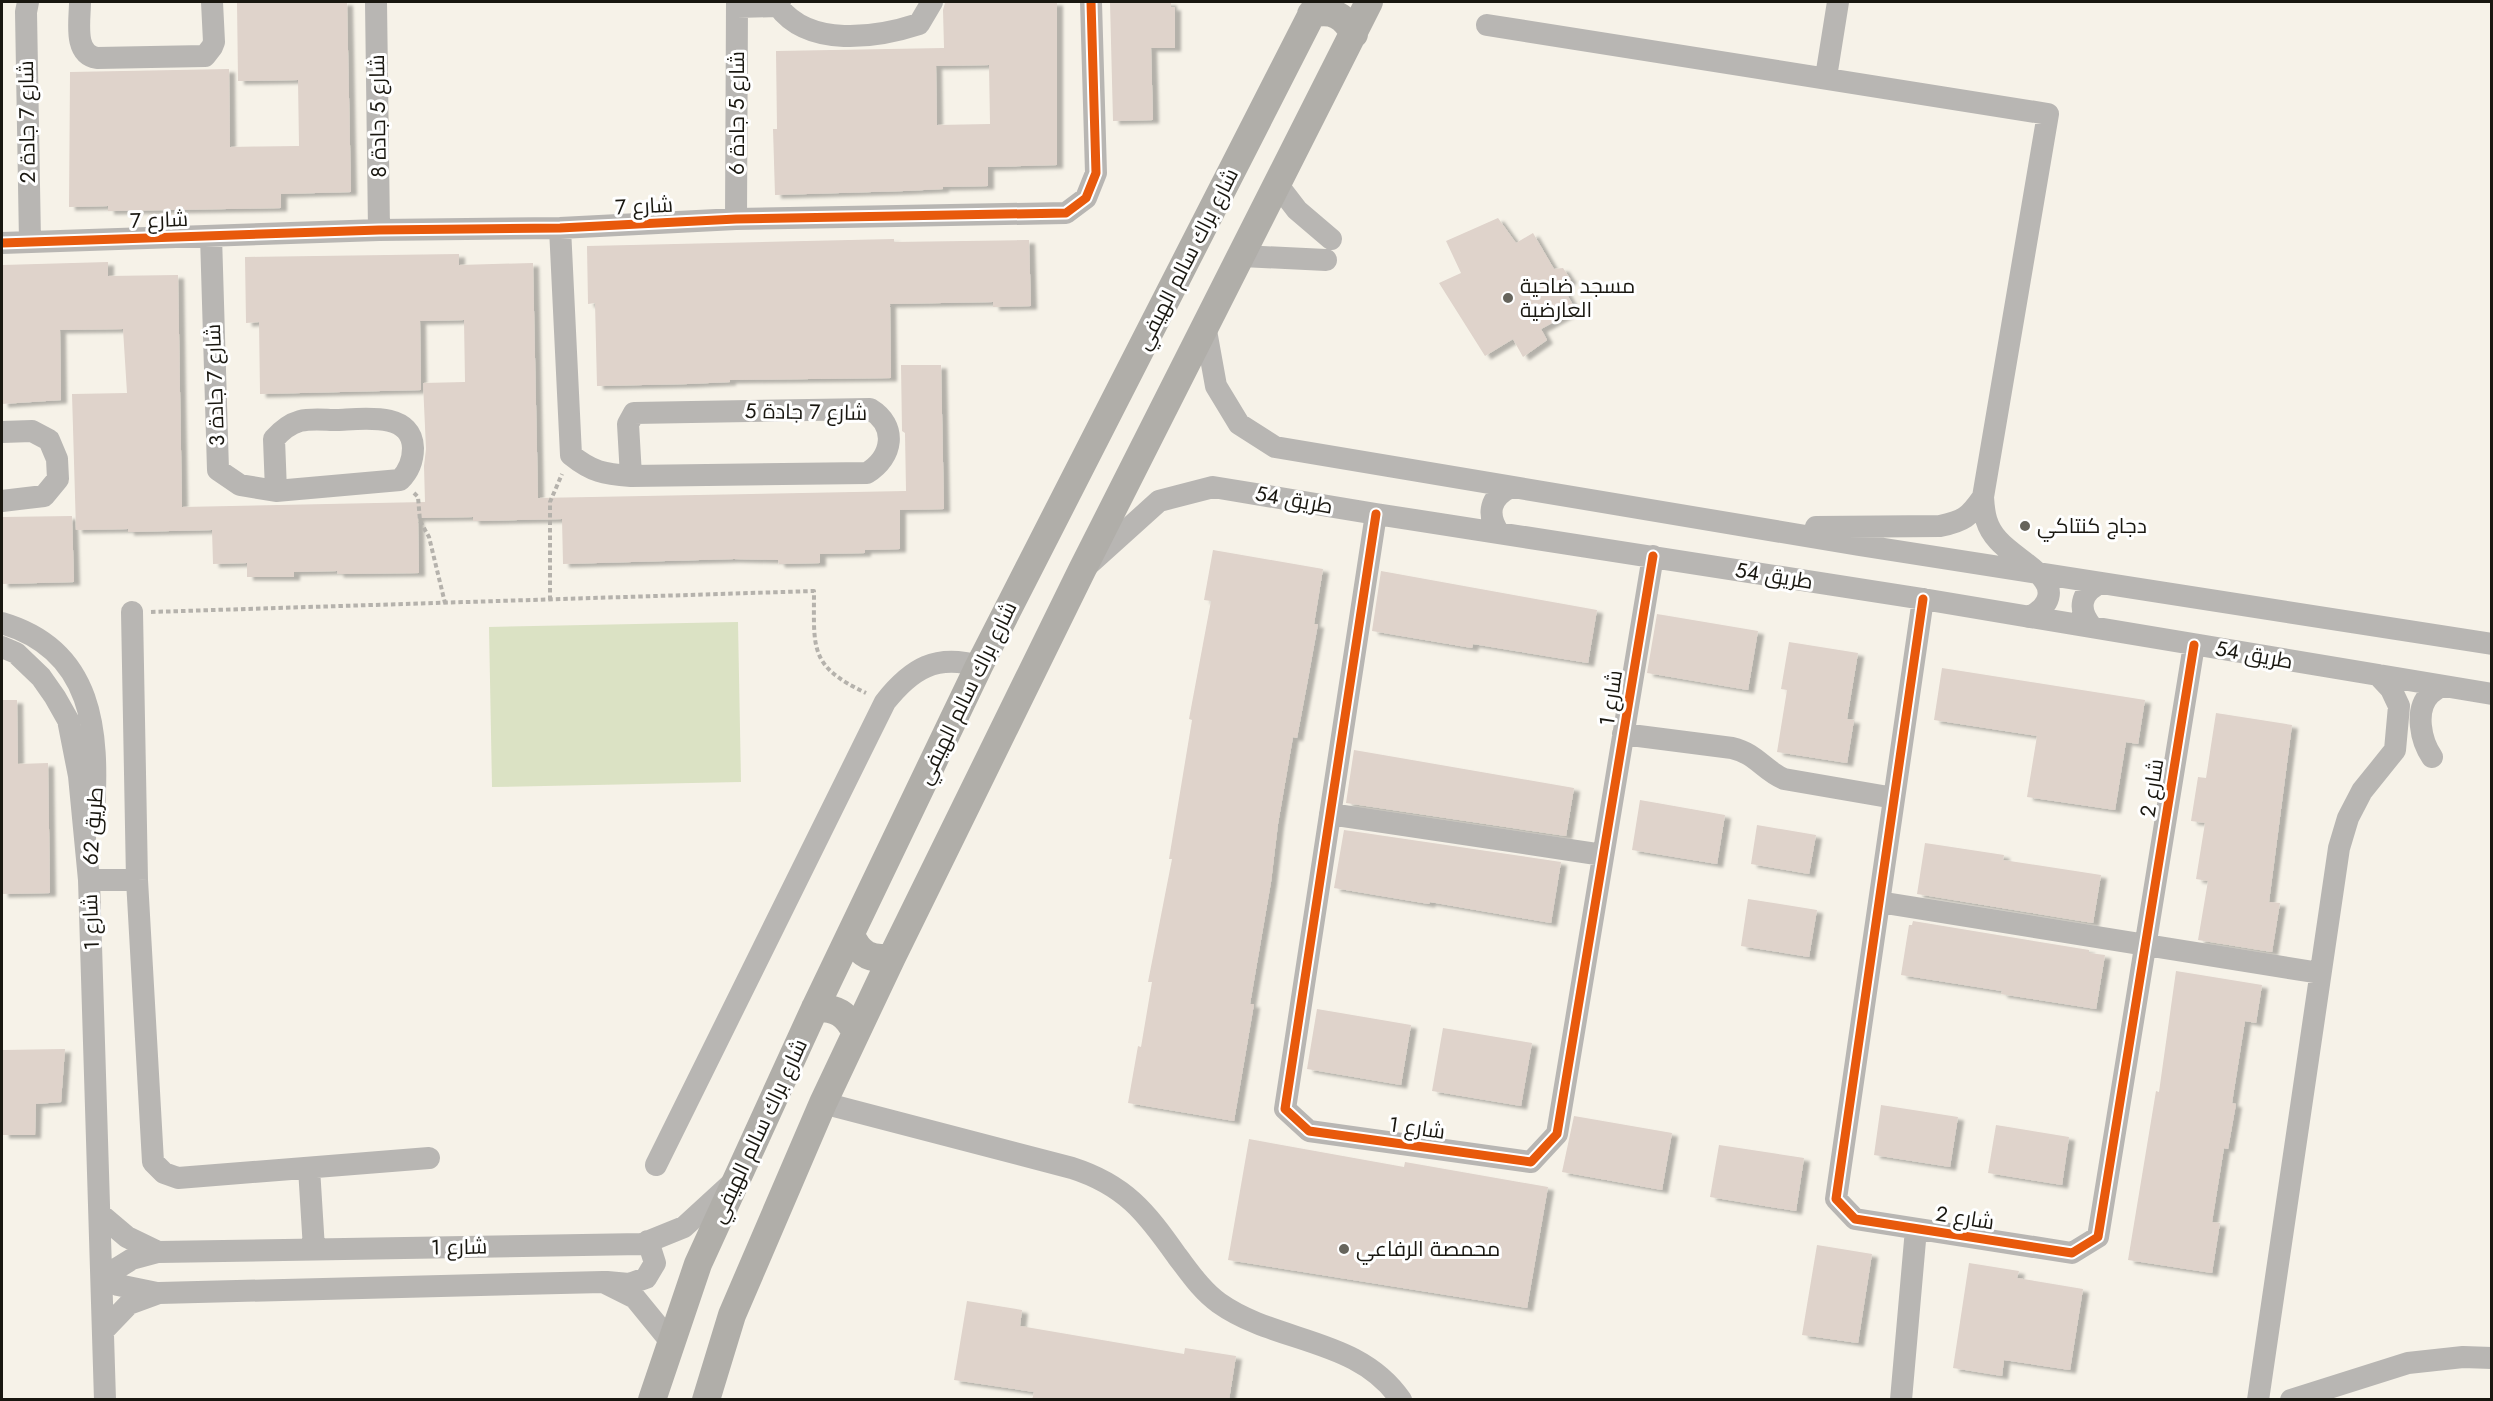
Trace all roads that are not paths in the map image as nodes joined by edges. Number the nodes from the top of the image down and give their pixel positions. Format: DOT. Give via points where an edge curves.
graph roads {
  1 [pos="28,2"];
  2 [pos="80,2"];
  3 [pos="212,2"];
  4 [pos="376,2"];
  5 [pos="932,2"];
  6 [pos="1091,2"];
  7 [pos="1369,2"];
  8 [pos="1838,2"];
  9 [pos="737,4"];
  10 [pos="779,4"];
  11 [pos="1315,8"];
  12 [pos="1487,25"];
  13 [pos="1354,34"];
  14 [pos="1826,77"];
  15 [pos="1277,184"];
  16 [pos="736,219"];
  17 [pos="560,228"];
  18 [pos="379,230"];
  19 [pos="211,236"];
  20 [pos="30,242"];
  21 [pos="2,243"];
  22 [pos="1242,256"];
  23 [pos="1205,325"];
  24 [pos="2,432"];
  25 [pos="631,476"];
  26 [pos="1511,487"];
  27 [pos="276,490"];
  28 [pos="1983,497"];
  29 [pos="2,501"];
  30 [pos="1376,514"];
  31 [pos="1744,526"];
  32 [pos="1499,533"];
  33 [pos="1653,556"];
  34 [pos="1082,570"];
  35 [pos="2035,572"];
  36 [pos="2101,583"];
  37 [pos="1923,599"];
  38 [pos="132,612"];
  39 [pos="2029,617"];
  40 [pos="2,623"];
  41 [pos="2092,627"];
  42 [pos="2492,644"];
  43 [pos="2194,645"];
  44 [pos="2,647"];
  45 [pos="979,666"];
  46 [pos="2378,675"];
  47 [pos="2441,686"];
  48 [pos="2492,694"];
  49 [pos="1623,734"];
  50 [pos="2432,757"];
  51 [pos="1894,798"];
  52 [pos="1330,814"];
  53 [pos="1603,855"];
  54 [pos="89,880"];
  55 [pos="137,880"];
  56 [pos="1879,902"];
  57 [pos="851,935"];
  58 [pos="2145,945"];
  59 [pos="892,957"];
  60 [pos="2320,973"];
  61 [pos="815,1008"];
  62 [pos="856,1033"];
  63 [pos="822,1104"];
  64 [pos="429,1158"];
  65 [pos="656,1165"];
  66 [pos="309,1168"];
  67 [pos="738,1178"];
  68 [pos="101,1215"];
  69 [pos="1916,1229"];
  70 [pos="648,1241"];
  71 [pos="314,1249"];
  72 [pos="158,1252"];
  73 [pos="103,1277"];
  74 [pos="603,1282"];
  75 [pos="159,1293"];
  76 [pos="104,1330"];
  77 [pos="671,1342"];
  78 [pos="2492,1358"];
  79 [pos="105,1400"];
  80 [pos="652,1400"];
  81 [pos="706,1400"];
  82 [pos="1401,1400"];
  83 [pos="1901,1400"];
  84 [pos="2258,1400"];
  85 [pos="2291,1400"];
  1 -- 20 [label="street, شارع 7 جادة 2"];
  2 -- 3 [label="street" via="80,44 87,55 97,58 205,56 214,42"];
  4 -- 18 [label="street, شارع 5 جادة 8"];
  5 -- 10 [label="street, شارع 5 جادة 6" via="919,24 893,32 831,35 788,19"];
  6 -- 16 [label="street, شارع 7" via="1096,173 1086,198 1066,213"];
  7 -- 13 [label="main road"];
  8 -- 14 [label="street"];
  9 -- 10 [label="street, شارع 5 جادة 6"];
  9 -- 16 [label="street, شارع 5 جادة 6"];
  11 -- 13 [label="main road" via="1337,14 1348,22"];
  11 -- 45 [label="main road, شارع براك سالم الهيفي"];
  12 -- 14 [label="street"];
  13 -- 15 [label="main road"];
  14 -- 28 [label="street" via="2048,114"];
  15 -- 22 [label="main road"];
  15 -- 22 [label="street" via="1329,250"];
  16 -- 17 [label="street, شارع 7"];
  17 -- 18 [label="street, شارع 7"];
  17 -- 25 [label="street, شارع 7 جادة 5" via="571,455 587,468"];
  18 -- 19 [label="street, شارع 7"];
  19 -- 20 [label="street, شارع 7"];
  19 -- 27 [label="street, شارع 7 جادة 3" via="218,470 240,485"];
  20 -- 21 [label="street, شارع 7"];
  22 -- 23 [label="main road"];
  23 -- 26 [label="street" via="1216,386 1239,424 1275,447"];
  23 -- 34 [label="main road"];
  24 -- 29 [label="street" via="32,431 49,440 57,459 58,479 44,496"];
  25 -- 25 [label="street, شارع 7 جادة 5" via="867,473 878,466 889,441 886,424 870,409 634,413 628,424"];
  26 -- 31 [label="street"];
  26 -- 32 [label="street" via="1500,492 1490,512"];
  27 -- 27 [label="street, شارع 7 جادة 3" via="273,439 300,421 383,418 402,425 412,439 413,456 408,472 399,480"];
  28 -- 31 [label="street" via="1971,515 1940,526"];
  28 -- 35 [label="street" via="1989,528"];
  30 -- 32 [label="street, طريق 54"];
  30 -- 34 [label="street, طريق 54" via="1213,487 1159,501"];
  30 -- 52 [label="street, شارع 1"];
  31 -- 35 [label="street"];
  32 -- 33 [label="street, طريق 54"];
  33 -- 37 [label="street, طريق 54"];
  33 -- 49 [label="street, شارع 1"];
  34 -- 59 [label="main road"];
  35 -- 36 [label="street"];
  35 -- 39 [label="street" via="2049,591 2047,603"];
  36 -- 41 [label="street" via="2090,587 2083,596 2084,619"];
  36 -- 42 [label="street"];
  37 -- 39 [label="street, طريق 54"];
  37 -- 51 [label="street, شارع 2"];
  38 -- 55 [label="street"];
  39 -- 41 [label="street, طريق 54"];
  40 -- 54 [label="street, طريق 62" via="43,643 73,672 89,707 96,765"];
  41 -- 43 [label="street, طريق 54"];
  43 -- 46 [label="street, طريق 54"];
  43 -- 58 [label="street, شارع 2"];
  44 -- 54 [label="street, طريق 62" via="41,677 68,720 78,767"];
  45 -- 57 [label="main road, شارع براك سالم الهيفي"];
  45 -- 65 [label="street" via="953,660 934,663 906,679 885,702"];
  46 -- 47 [label="street, طريق 54"];
  46 -- 60 [label="street" via="2399,706 2395,750 2362,791 2348,818 2339,848"];
  47 -- 48 [label="street, طريق 54"];
  47 -- 50 [label="street" via="2428,695 2422,711 2421,730"];
  49 -- 51 [label="street" via="1731,747 1749,753 1784,779"];
  49 -- 53 [label="street, شارع 1"];
  51 -- 56 [label="street, شارع 2"];
  52 -- 53 [label="street"];
  52 -- 53 [label="street, شارع 1" via="1285,1109 1309,1131 1531,1162 1557,1134"];
  54 -- 55 [label="street"];
  54 -- 68 [label="street, شارع 1"];
  55 -- 66 [label="street" via="153,1162 164,1173 178,1178"];
  56 -- 58 [label="street"];
  56 -- 69 [label="street, شارع 2" via="1836,1200 1855,1219"];
  57 -- 59 [label="main road" via="866,956"];
  57 -- 61 [label="main road, شارع براك سالم الهيفي"];
  58 -- 60 [label="street"];
  58 -- 69 [label="street, شارع 2" via="2098,1237 2072,1253"];
  59 -- 62 [label="main road"];
  60 -- 84 [label="street"];
  61 -- 62 [label="main road" via="841,1012"];
  61 -- 67 [label="main road, شارع براك سالم الهيفي"];
  62 -- 63 [label="main road"];
  63 -- 81 [label="main road" via="732,1315"];
  63 -- 82 [label="street" via="1072,1168 1105,1181 1146,1213 1192,1276 1218,1302 1250,1320 1353,1357 1376,1372"];
  64 -- 66 [label="street"];
  66 -- 71 [label="street"];
  67 -- 70 [label="street, شارع 1" via="684,1227"];
  67 -- 77 [label="main road, شارع براك سالم الهيفي" via="698,1264"];
  68 -- 72 [label="street, شارع 1" via="127,1237"];
  68 -- 73 [label="street, شارع 1"];
  69 -- 83 [label="street"];
  70 -- 71 [label="street, شارع 1"];
  70 -- 74 [label="street" via="655,1263 646,1278 629,1284"];
  71 -- 72 [label="street, شارع 1"];
  72 -- 73 [label="street, شارع 1" via="132,1260"];
  73 -- 75 [label="street, شارع 1" via="135,1290"];
  73 -- 76 [label="street, شارع 1"];
  74 -- 75 [label="street, شارع 1"];
  74 -- 77 [label="street, شارع 1" via="635,1298"];
  75 -- 76 [label="street, شارع 1" via="129,1304"];
  76 -- 79 [label="street, شارع 1"];
  77 -- 80 [label="main road, شارع براك سالم الهيفي"];
  78 -- 85 [label="street" via="2408,1363"];
}
